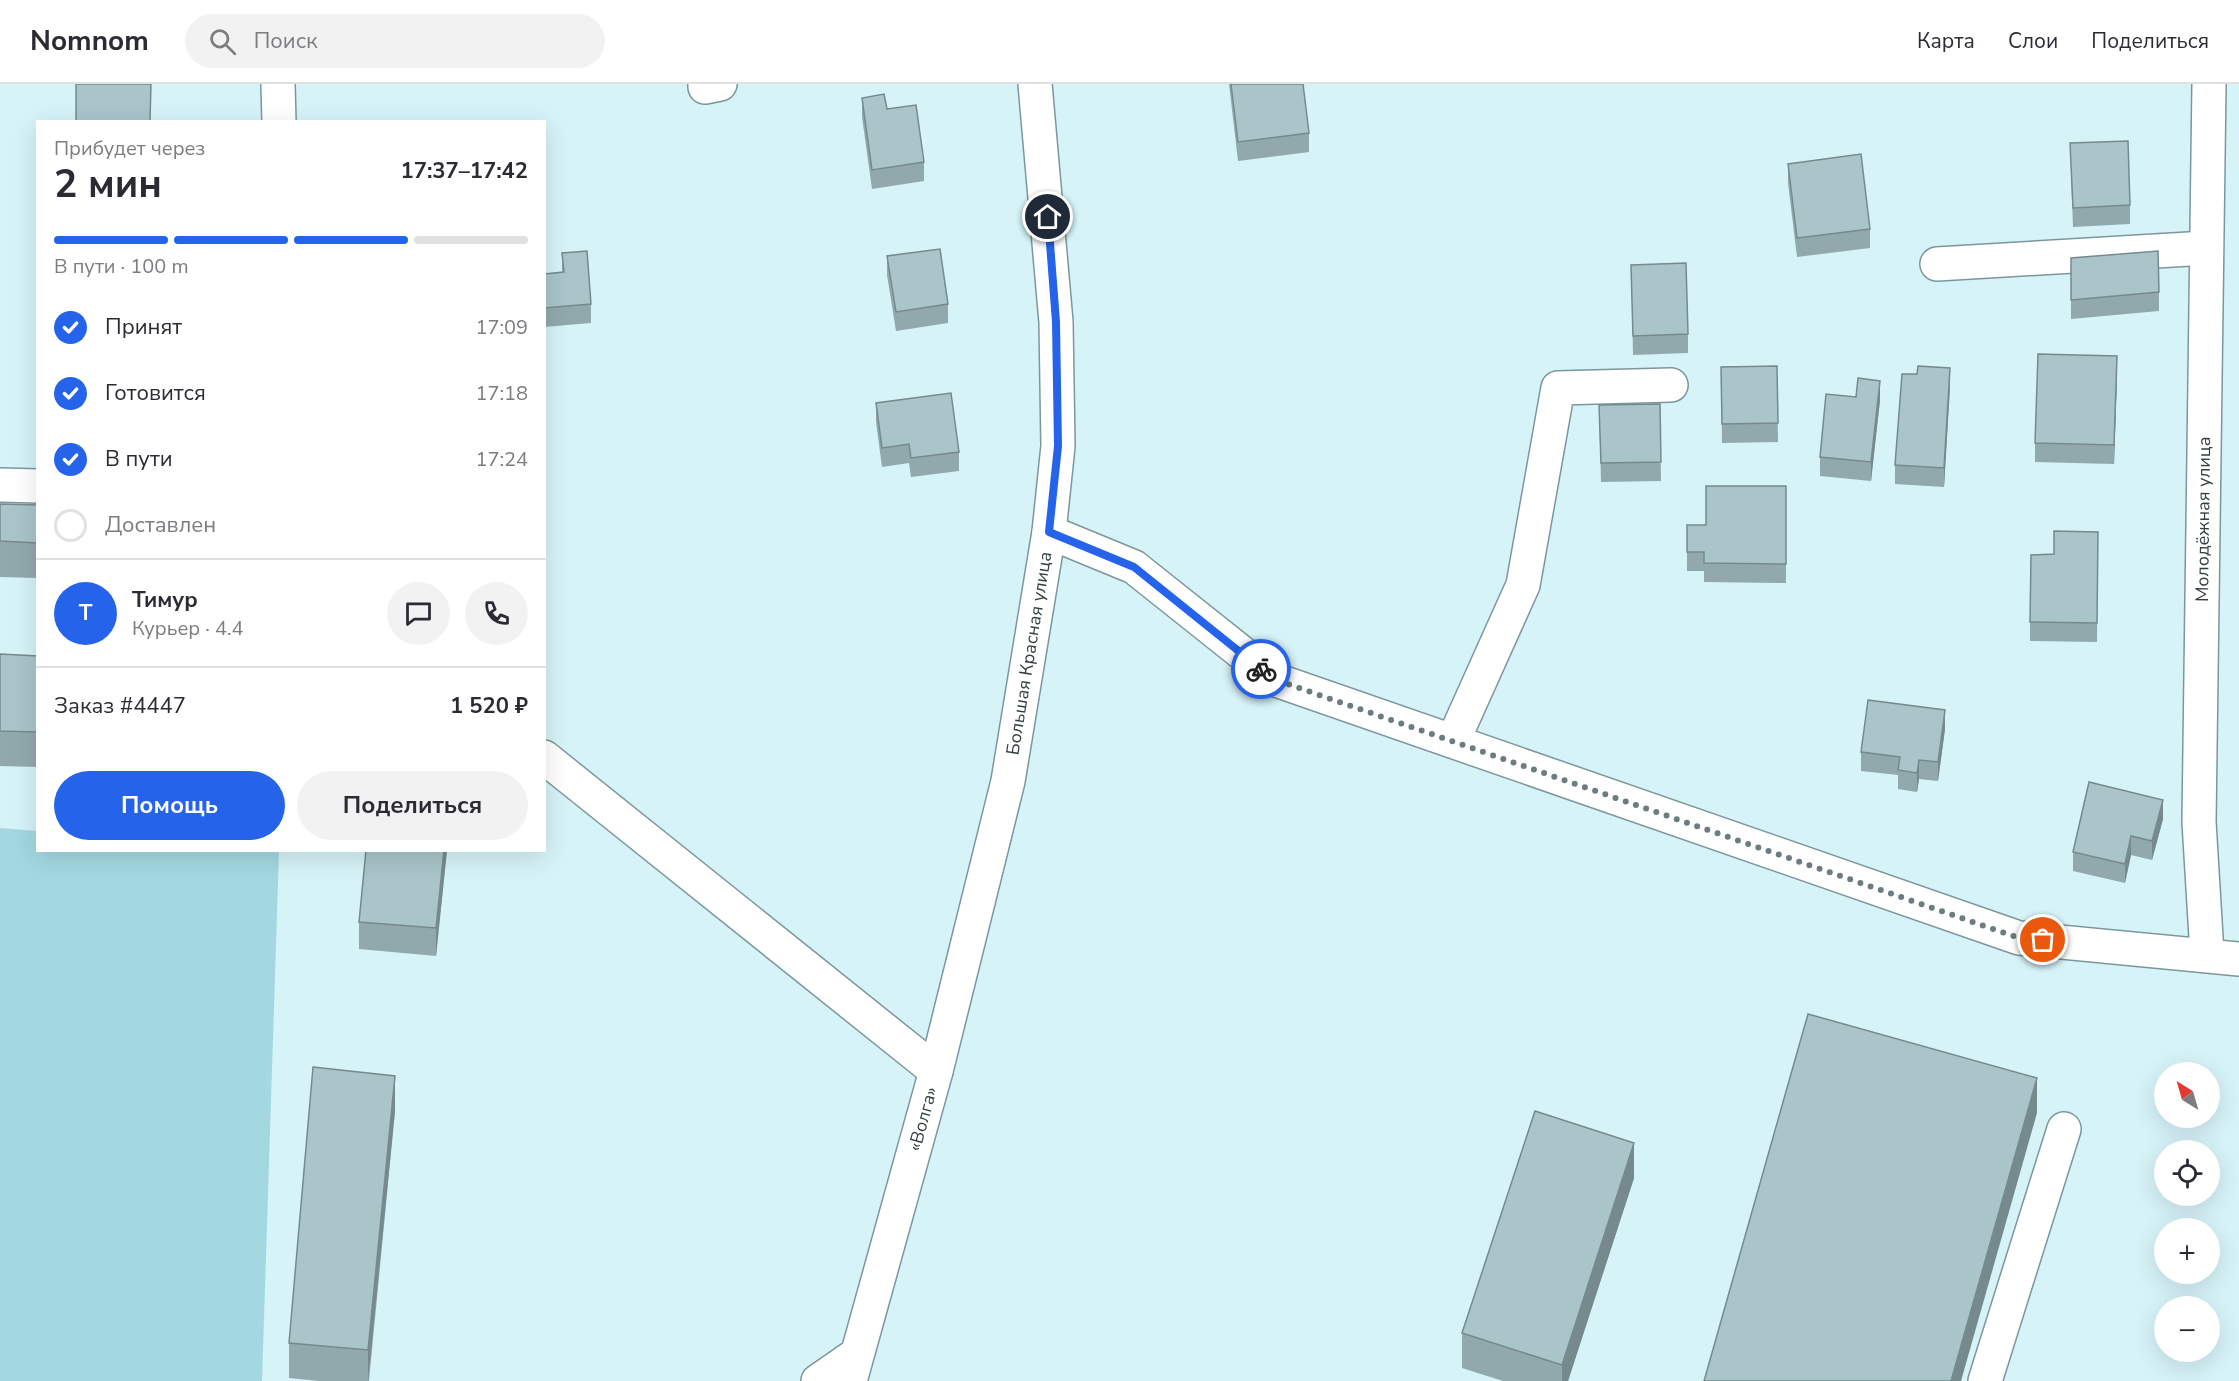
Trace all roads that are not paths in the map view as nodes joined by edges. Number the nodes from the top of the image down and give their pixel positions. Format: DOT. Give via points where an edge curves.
graph roads {
  1 [pos="278,84"];
  2 [pos="705,84"];
  3 [pos="720,84"];
  4 [pos="1035,84"];
  5 [pos="2209,84"];
  6 [pos="279,120"];
  7 [pos="2206,248"];
  8 [pos="1937,264"];
  9 [pos="1671,385"];
  10 [pos="0,485"];
  11 [pos="36,486"];
  12 [pos="1049,532"];
  13 [pos="1453,741"];
  14 [pos="546,759"];
  15 [pos="2207,954"];
  16 [pos="2239,959"];
  17 [pos="936,1071"];
  18 [pos="2064,1129"];
  19 [pos="854,1367"];
  20 [pos="818,1381"];
  21 [pos="1985,1381"];
  1 -- 6 [label="street"];
  2 -- 3 [label="street"];
  4 -- 12 [label="street, Большая Красная улица" via="1056,322 1058,446"];
  5 -- 7 [label="street, Молодёжная улица"];
  7 -- 8 [label="street"];
  7 -- 15 [label="street, Молодёжная улица" via="2199,822"];
  9 -- 13 [label="street" via="1558,388 1523,585"];
  10 -- 11 [label="street"];
  12 -- 13 [label="street" via="1134,567 1276,680"];
  12 -- 17 [label="street, Большая Красная улица" via="1008,781"];
  13 -- 15 [label="street" via="2019,938"];
  14 -- 17 [label="street"];
  15 -- 16 [label="street"];
  17 -- 19 [label="street, «Волга»"];
  18 -- 21 [label="street"];
  19 -- 20 [label="street"];
}
